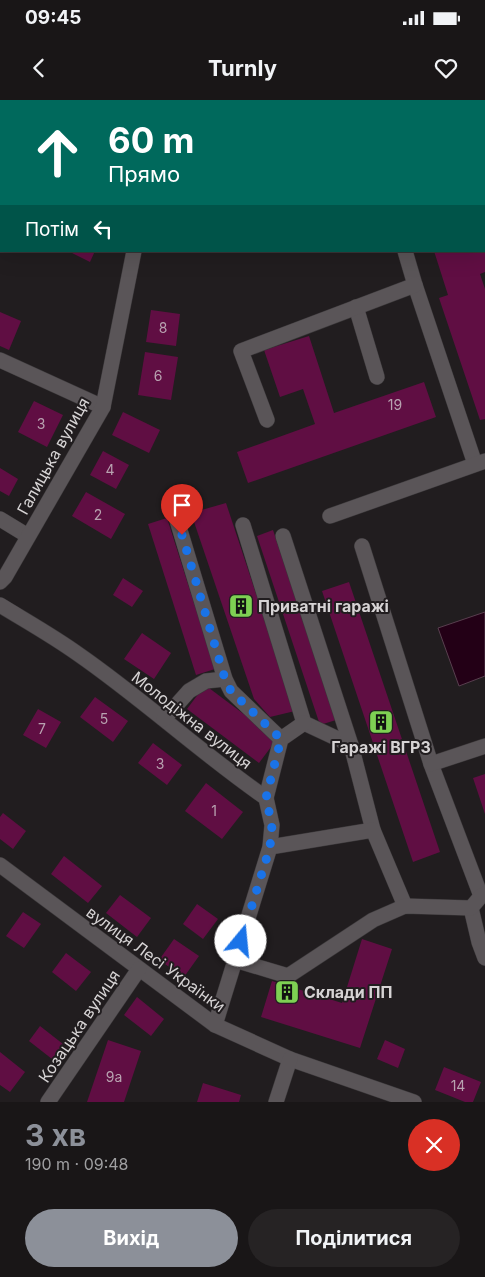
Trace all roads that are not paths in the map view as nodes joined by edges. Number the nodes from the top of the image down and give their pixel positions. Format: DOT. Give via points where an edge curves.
graph roads {
  1 [pos="134,252"];
  2 [pos="404,252"];
  3 [pos="415,285"];
  4 [pos="356,307"];
  5 [pos="0,360"];
  6 [pos="377,377"];
  7 [pos="103,407"];
  8 [pos="267,420"];
  9 [pos="480,462"];
  10 [pos="330,516"];
  11 [pos="176,517"];
  12 [pos="0,519"];
  13 [pos="243,525"];
  14 [pos="28,536"];
  15 [pos="283,536"];
  16 [pos="362,546"];
  17 [pos="0,582"];
  18 [pos="0,605"];
  19 [pos="225,679"];
  20 [pos="164,719"];
  21 [pos="304,723"];
  22 [pos="281,739"];
  23 [pos="351,745"];
  24 [pos="485,746"];
  25 [pos="431,764"];
  26 [pos="266,798"];
  27 [pos="373,830"];
  28 [pos="270,847"];
  29 [pos="0,865"];
  30 [pos="483,895"];
  31 [pos="405,906"];
  32 [pos="471,908"];
  33 [pos="485,958"];
  34 [pos="235,960"];
  35 [pos="139,969"];
  36 [pos="215,1025"];
  37 [pos="290,1059"];
  38 [pos="48,1102"];
  39 [pos="276,1102"];
  40 [pos="413,1102"];
  1 -- 7 [label="street, Галицька вулиця"];
  2 -- 3 [label="street"];
  3 -- 4 [label="street"];
  3 -- 9 [label="street"];
  4 -- 6 [label="street"];
  4 -- 8 [label="street" via="241,351"];
  5 -- 7 [label="street"];
  7 -- 14 [label="street, Галицька вулиця"];
  9 -- 10 [label="street"];
  11 -- 19 [label="street"];
  12 -- 14 [label="street"];
  13 -- 21 [label="street"];
  14 -- 17 [label="street, Галицька вулиця"];
  15 -- 23 [label="street"];
  16 -- 25 [label="street"];
  18 -- 20 [label="street, Молодіжна вулиця" via="77,654"];
  19 -- 20 [label="street" via="206,681 189,691"];
  19 -- 22 [label="street" via="231,691"];
  20 -- 26 [label="street, Молодіжна вулиця"];
  21 -- 22 [label="street"];
  21 -- 23 [label="street"];
  22 -- 26 [label="street"];
  23 -- 27 [label="street"];
  24 -- 25 [label="street"];
  25 -- 30 [label="street"];
  26 -- 28 [label="street" via="272,825"];
  27 -- 28 [label="street"];
  27 -- 31 [label="street"];
  28 -- 34 [label="street"];
  29 -- 35 [label="street, вулиця Лесі Українки"];
  30 -- 32 [label="street"];
  31 -- 32 [label="street"];
  31 -- 34 [label="street" via="372,920 288,976"];
  32 -- 33 [label="street"];
  34 -- 36 [label="street"];
  35 -- 36 [label="street, вулиця Лесі Українки"];
  35 -- 38 [label="street, Козацька вулиця"];
  36 -- 37 [label="street, вулиця Лесі Українки"];
  37 -- 39 [label="street"];
  37 -- 40 [label="street, вулиця Лесі Українки"];
}
